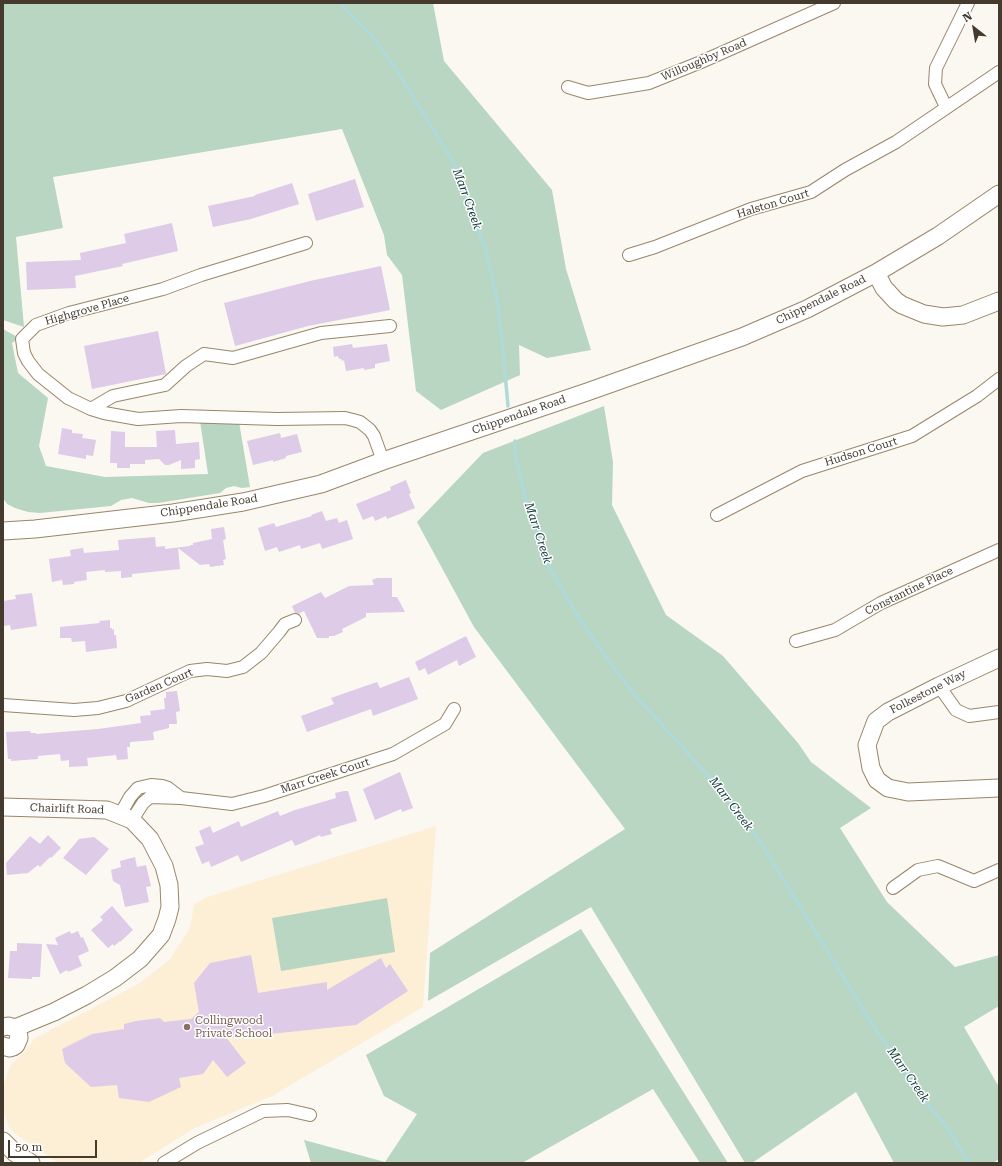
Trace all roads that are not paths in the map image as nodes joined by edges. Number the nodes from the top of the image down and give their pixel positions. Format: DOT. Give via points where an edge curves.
graph roads {
  1 [pos="834,3"];
  2 [pos="968,3"];
  3 [pos="820,6"];
  4 [pos="999,72"];
  5 [pos="568,87"];
  6 [pos="946,107"];
  7 [pos="999,194"];
  8 [pos="306,243"];
  9 [pos="629,255"];
  10 [pos="876,273"];
  11 [pos="999,301"];
  12 [pos="390,326"];
  13 [pos="999,379"];
  14 [pos="91,409"];
  15 [pos="383,461"];
  16 [pos="717,515"];
  17 [pos="3,531"];
  18 [pos="999,550"];
  19 [pos="295,620"];
  20 [pos="796,641"];
  21 [pos="999,658"];
  22 [pos="939,686"];
  23 [pos="3,705"];
  24 [pos="454,709"];
  25 [pos="999,712"];
  26 [pos="999,788"];
  27 [pos="3,807"];
  28 [pos="126,818"];
  29 [pos="999,870"];
  30 [pos="893,888"];
  31 [pos="8,1037"];
  32 [pos="310,1115"];
  33 [pos="3,1141"];
  34 [pos="31,1163"];
  35 [pos="164,1163"];
  1 -- 3 [label="street, Willoughby Road"];
  2 -- 6 [label="street" via="936,68 935,84"];
  3 -- 5 [label="street, Willoughby Road" via="716,56 649,83 588,93"];
  4 -- 6 [label="street"];
  6 -- 9 [label="street, Halston Court" via="896,142 811,192 751,209"];
  7 -- 10 [label="street, Chippendale Road" via="938,236"];
  8 -- 14 [label="street, Highgrove Place" via="163,289 69,313 36,325 22,339 28,362 38,374 68,398"];
  10 -- 11 [label="street" via="884,288 896,301 924,314 943,317 963,316"];
  10 -- 15 [label="street, Chippendale Road" via="807,309 742,337"];
  12 -- 14 [label="street" via="321,333 233,358 204,354 165,385 113,396"];
  13 -- 16 [label="street, Hudson Court" via="977,396 912,436 802,471"];
  14 -- 15 [label="street, Highgrove Place" via="138,419 181,416 345,418 360,422 370,430"];
  15 -- 17 [label="street, Chippendale Road" via="321,484 244,502"];
  18 -- 20 [label="street, Constantine Place" via="881,603 835,630"];
  19 -- 23 [label="street, Garden Court" via="285,624 261,653 243,667 226,671 190,671 126,701 98,708 74,710"];
  21 -- 22 [label="street, Folkestone Way"];
  22 -- 25 [label="street" via="956,710 969,716"];
  22 -- 26 [label="street, Folkestone Way" via="888,712 876,721 867,745 871,768 877,780 888,788 908,792"];
  24 -- 28 [label="street, Marr Creek Court" via="445,724 393,754 278,792 232,804 150,797"];
  27 -- 28 [label="street, Chairlift Road" via="107,810"];
  28 -- 31 [label="street" via="150,839 164,866 169,885 170,907 161,935 140,959 115,978"];
  29 -- 30 [label="street" via="974,881 938,866 918,870"];
  32 -- 35 [label="street" via="288,1110 263,1111 197,1143"];
  33 -- 34 [label="street" via="15,1153"];
}
